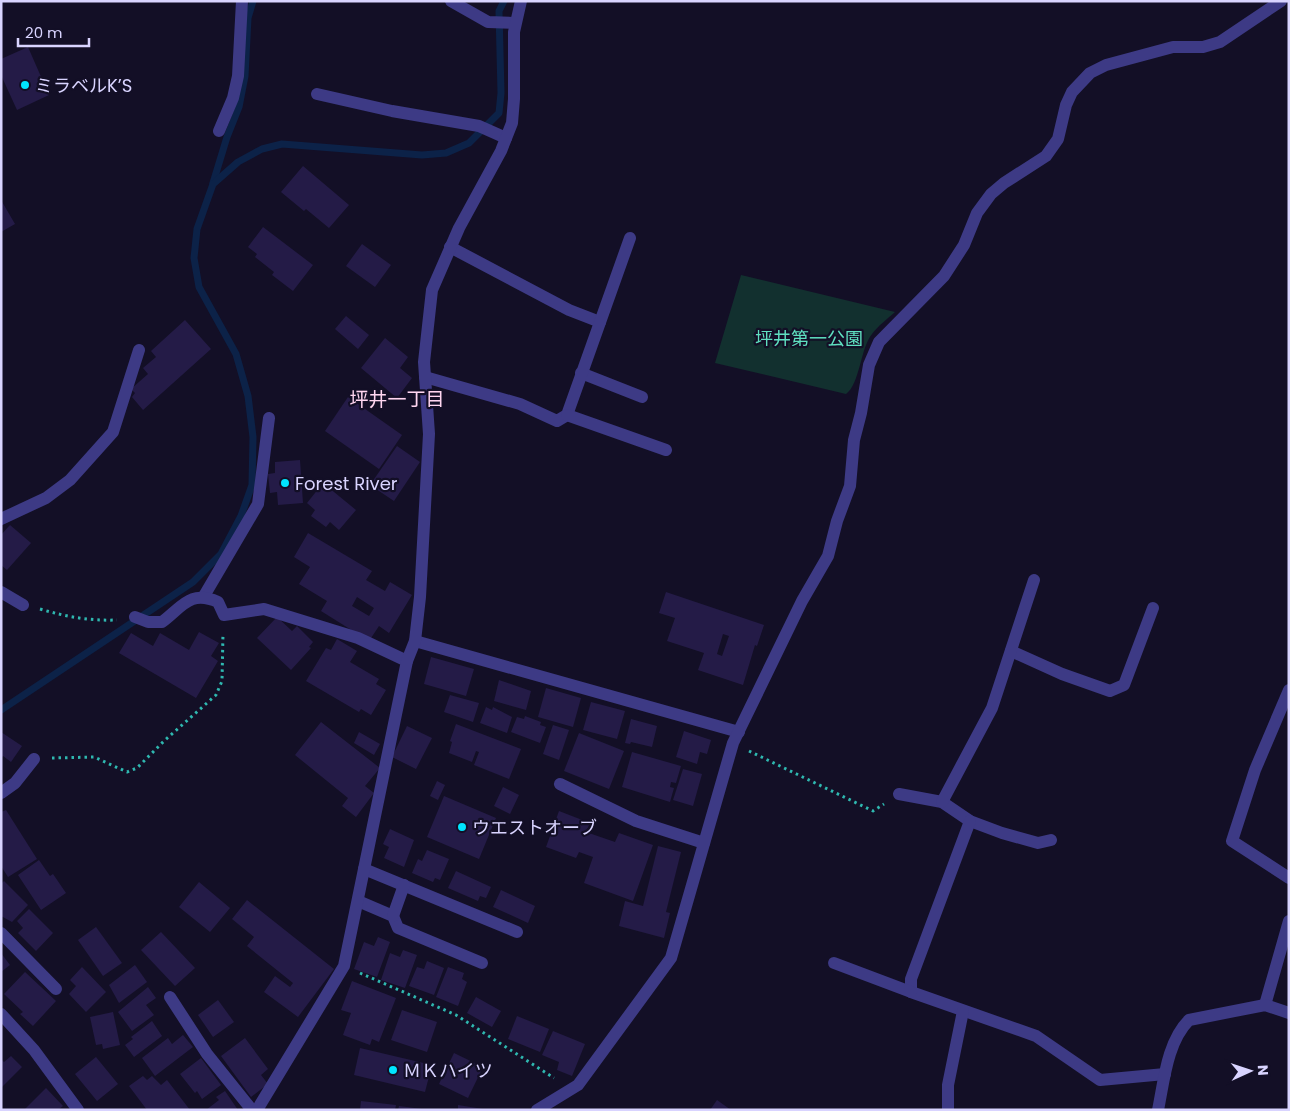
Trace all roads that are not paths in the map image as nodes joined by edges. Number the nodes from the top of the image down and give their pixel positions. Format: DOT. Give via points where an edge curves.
graph roads {
  1 [pos="242,1"];
  2 [pos="451,1"];
  3 [pos="521,1"];
  4 [pos="1281,1"];
  5 [pos="514,23"];
  6 [pos="316,94"];
  7 [pos="219,130"];
  8 [pos="502,137"];
  9 [pos="630,238"];
  10 [pos="450,247"];
  11 [pos="600,322"];
  12 [pos="140,350"];
  13 [pos="581,373"];
  14 [pos="425,377"];
  15 [pos="642,397"];
  16 [pos="567,415"];
  17 [pos="268,418"];
  18 [pos="666,450"];
  19 [pos="1,519"];
  20 [pos="1034,580"];
  21 [pos="1,592"];
  22 [pos="204,596"];
  23 [pos="23,605"];
  24 [pos="1153,608"];
  25 [pos="135,617"];
  26 [pos="415,641"];
  27 [pos="1011,650"];
  28 [pos="407,661"];
  29 [pos="1289,690"];
  30 [pos="736,737"];
  31 [pos="34,758"];
  32 [pos="560,784"];
  33 [pos="1,793"];
  34 [pos="899,794"];
  35 [pos="942,802"];
  36 [pos="970,821"];
  37 [pos="1051,840"];
  38 [pos="704,842"];
  39 [pos="364,869"];
  40 [pos="1289,878"];
  41 [pos="404,885"];
  42 [pos="358,902"];
  43 [pos="393,916"];
  44 [pos="1289,922"];
  45 [pos="517,932"];
  46 [pos="1,933"];
  47 [pos="834,963"];
  48 [pos="482,964"];
  49 [pos="56,989"];
  50 [pos="911,992"];
  51 [pos="170,997"];
  52 [pos="1265,1005"];
  53 [pos="963,1011"];
  54 [pos="1289,1013"];
  55 [pos="1,1014"];
  56 [pos="1165,1074"];
  57 [pos="78,1110"];
  58 [pos="252,1110"];
  59 [pos="257,1110"];
  60 [pos="537,1110"];
  61 [pos="948,1110"];
  62 [pos="1158,1110"];
  1 -- 7 [label="street" via="238,76 233,98"];
  2 -- 5 [label="street" via="488,22"];
  3 -- 5 [label="street"];
  4 -- 30 [label="street" via="1220,42 1203,47 1173,47 1106,66 1085,77 1072,92 1058,139 1046,156 991,194 944,276 879,342 869,365 854,440 850,486 828,556 802,601"];
  5 -- 8 [label="street" via="512,123"];
  6 -- 8 [label="street" via="479,126"];
  8 -- 10 [label="street"];
  9 -- 11 [label="street"];
  10 -- 11 [label="street" via="569,310"];
  10 -- 14 [label="street" via="432,290"];
  11 -- 13 [label="street"];
  12 -- 19 [label="street" via="114,432 70,480 46,498"];
  13 -- 15 [label="street"];
  13 -- 16 [label="street"];
  14 -- 16 [label="street" via="520,404 557,421"];
  14 -- 26 [label="street" via="429,434"];
  16 -- 18 [label="street"];
  17 -- 22 [label="street" via="258,504"];
  20 -- 27 [label="street"];
  21 -- 23 [label="street"];
  22 -- 25 [label="street" via="195,596 162,622 148,622"];
  22 -- 28 [label="street" via="218,602 224,615 264,609 358,638"];
  24 -- 27 [label="street" via="1124,685 1110,691 1062,674"];
  26 -- 28 [label="street"];
  26 -- 30 [label="street"];
  27 -- 35 [label="street" via="992,708"];
  28 -- 39 [label="street"];
  29 -- 40 [label="street" via="1256,770 1232,841"];
  30 -- 38 [label="street"];
  31 -- 33 [label="street" via="15,783"];
  32 -- 38 [label="street" via="636,821"];
  34 -- 35 [label="street"];
  35 -- 36 [label="street"];
  36 -- 37 [label="street" via="1038,843"];
  36 -- 50 [label="street" via="911,979"];
  38 -- 60 [label="street" via="671,958 578,1085"];
  39 -- 41 [label="street"];
  39 -- 42 [label="street"];
  41 -- 43 [label="street"];
  41 -- 45 [label="street"];
  42 -- 43 [label="street"];
  42 -- 59 [label="street" via="344,966"];
  43 -- 48 [label="street" via="398,928"];
  44 -- 52 [label="street"];
  46 -- 49 [label="street"];
  47 -- 50 [label="street"];
  50 -- 53 [label="street"];
  51 -- 58 [label="street" via="207,1054"];
  52 -- 54 [label="street"];
  52 -- 56 [label="street" via="1190,1020 1176,1038"];
  53 -- 56 [label="street" via="1036,1036 1100,1080"];
  53 -- 61 [label="street" via="948,1085"];
  55 -- 57 [label="street" via="34,1050"];
  56 -- 62 [label="street"];
}
